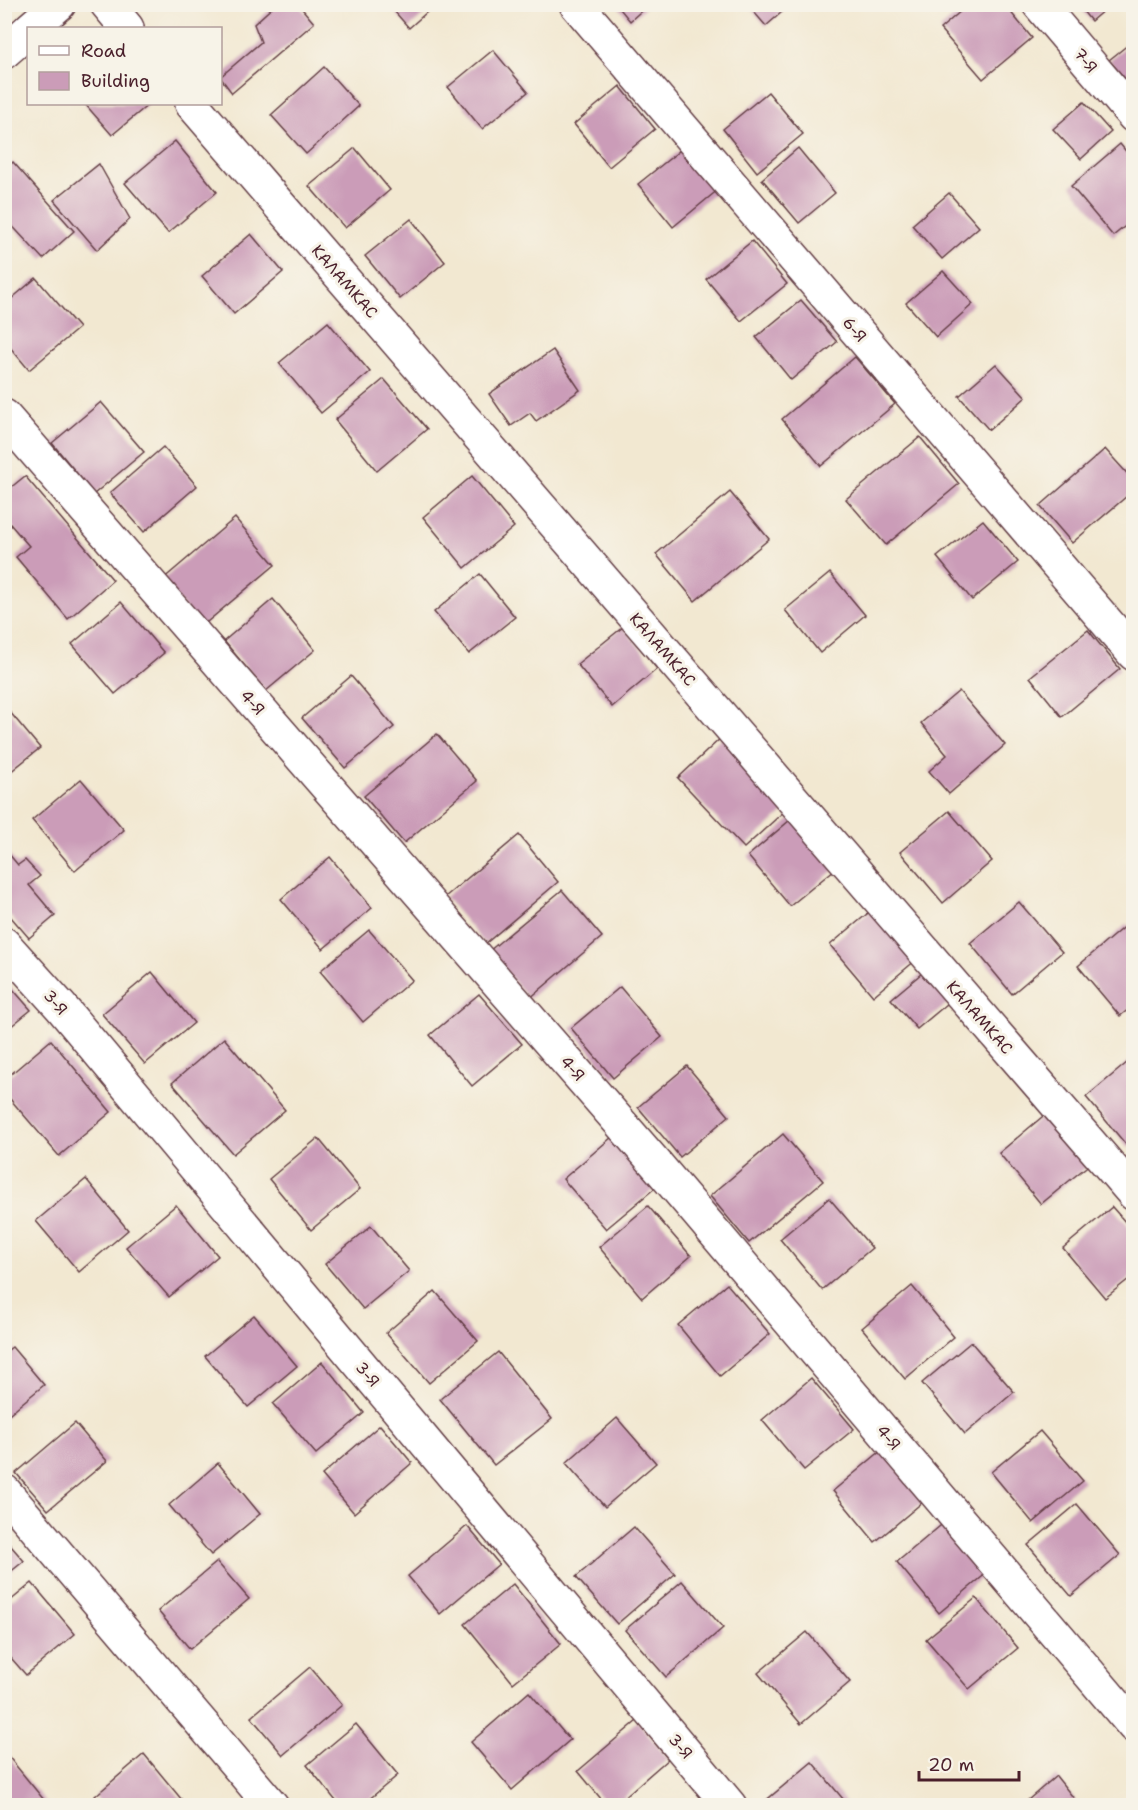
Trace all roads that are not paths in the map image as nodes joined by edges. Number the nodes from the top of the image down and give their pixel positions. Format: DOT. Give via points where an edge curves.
graph roads {
  1 [pos="59,4"];
  2 [pos="107,4"];
  3 [pos="576,4"];
  4 [pos="1039,4"];
  5 [pos="33,27"];
  6 [pos="126,27"];
  7 [pos="27,33"];
  8 [pos="4,52"];
  9 [pos="193,105"];
  10 [pos="1134,116"];
  11 [pos="4,416"];
  12 [pos="1134,654"];
  13 [pos="4,944"];
  14 [pos="1134,1194"];
  15 [pos="4,1491"];
  16 [pos="1134,1726"];
  17 [pos="272,1806"];
  18 [pos="730,1806"];
  1 -- 5 [label="street"];
  2 -- 6 [label="street"];
  3 -- 12 [label="street, 6-Я"];
  4 -- 10 [label="street, 7-Я"];
  7 -- 8 [label="street"];
  9 -- 14 [label="street, КАЛАМКАС"];
  11 -- 16 [label="street, 4-Я" via="657,1165"];
  13 -- 18 [label="street, 3-Я"];
  15 -- 17 [label="street"];
}
